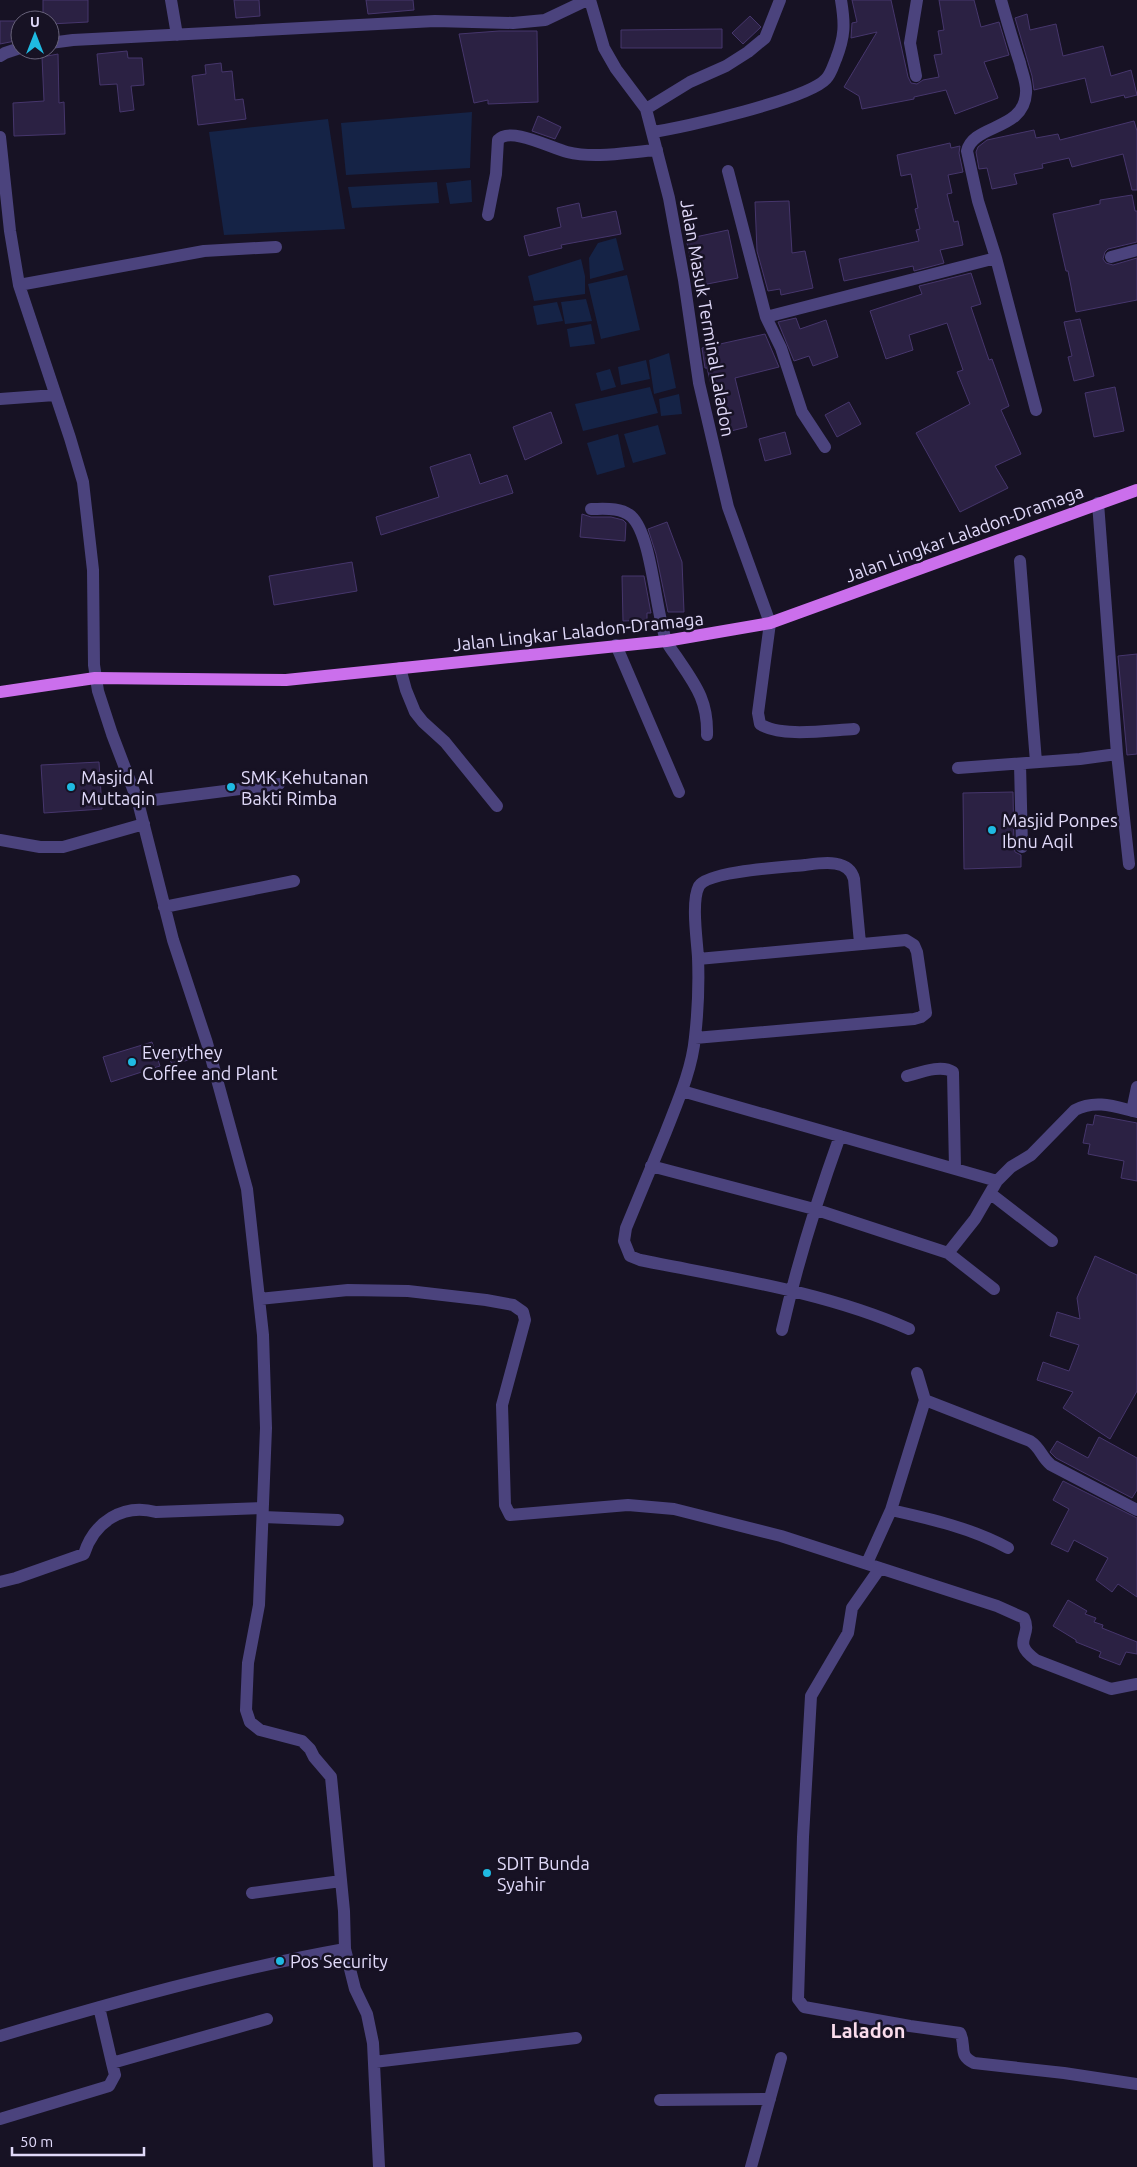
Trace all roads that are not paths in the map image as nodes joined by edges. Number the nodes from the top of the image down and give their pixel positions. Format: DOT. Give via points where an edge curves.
graph roads {
  1 [pos="171,0"];
  2 [pos="589,0"];
  3 [pos="780,0"];
  4 [pos="841,0"];
  5 [pos="917,0"];
  6 [pos="1001,0"];
  7 [pos="177,35"];
  8 [pos="60,42"];
  9 [pos="916,76"];
  10 [pos="646,109"];
  11 [pos="652,132"];
  12 [pos="0,137"];
  13 [pos="1,150"];
  14 [pos="657,150"];
  15 [pos="728,171"];
  16 [pos="488,215"];
  17 [pos="276,247"];
  18 [pos="1137,250"];
  19 [pos="1111,257"];
  20 [pos="996,258"];
  21 [pos="20,285"];
  22 [pos="766,316"];
  23 [pos="55,395"];
  24 [pos="0,399"];
  25 [pos="1036,410"];
  26 [pos="825,447"];
  27 [pos="1137,490"];
  28 [pos="1098,503"];
  29 [pos="591,509"];
  30 [pos="1020,562"];
  31 [pos="770,623"];
  32 [pos="666,641"];
  33 [pos="616,645"];
  34 [pos="400,668"];
  35 [pos="96,678"];
  36 [pos="0,692"];
  37 [pos="854,729"];
  38 [pos="707,735"];
  39 [pos="1117,754"];
  40 [pos="1036,762"];
  41 [pos="1020,764"];
  42 [pos="958,768"];
  43 [pos="279,784"];
  44 [pos="679,792"];
  45 [pos="138,802"];
  46 [pos="497,806"];
  47 [pos="144,824"];
  48 [pos="0,840"];
  49 [pos="1022,848"];
  50 [pos="1129,864"];
  51 [pos="294,882"];
  52 [pos="164,907"];
  53 [pos="860,943"];
  54 [pos="698,959"];
  55 [pos="695,1038"];
  56 [pos="906,1076"];
  57 [pos="1137,1087"];
  58 [pos="682,1091"];
  59 [pos="1135,1111"];
  60 [pos="840,1136"];
  61 [pos="651,1166"];
  62 [pos="955,1168"];
  63 [pos="997,1181"];
  64 [pos="991,1194"];
  65 [pos="814,1209"];
  66 [pos="1052,1241"];
  67 [pos="948,1252"];
  68 [pos="994,1289"];
  69 [pos="791,1291"];
  70 [pos="259,1299"];
  71 [pos="909,1329"];
  72 [pos="782,1330"];
  73 [pos="917,1373"];
  74 [pos="925,1400"];
  75 [pos="891,1510"];
  76 [pos="1137,1510"];
  77 [pos="262,1512"];
  78 [pos="338,1520"];
  79 [pos="1008,1548"];
  80 [pos="867,1564"];
  81 [pos="880,1568"];
  82 [pos="0,1582"];
  83 [pos="1137,1684"];
  84 [pos="341,1881"];
  85 [pos="252,1893"];
  86 [pos="345,1949"];
  87 [pos="99,2007"];
  88 [pos="267,2019"];
  89 [pos="0,2036"];
  90 [pos="576,2038"];
  91 [pos="781,2058"];
  92 [pos="374,2062"];
  93 [pos="112,2063"];
  94 [pos="1137,2084"];
  95 [pos="770,2099"];
  96 [pos="660,2100"];
  97 [pos="0,2119"];
  98 [pos="378,2167"];
  99 [pos="751,2167"];
  1 -- 7 [label="street"];
  2 -- 7 [label="street" via="545,20 513,23 435,21"];
  2 -- 10 [label="street" via="604,48"];
  3 -- 10 [label="street" via="764,38 748,52"];
  4 -- 11 [label="street" via="845,28 841,48 830,73 820,84 805,92 712,120"];
  5 -- 9 [label="street" via="910,43"];
  6 -- 20 [label="street" via="1026,85 1024,105 1002,126 974,138 968,143 967,151"];
  7 -- 8 [label="street"];
  10 -- 11 [label="street, Jalan Masuk Terminal Laladon"];
  11 -- 14 [label="street, Jalan Masuk Terminal Laladon"];
  12 -- 13 [label="street"];
  13 -- 21 [label="street"];
  14 -- 16 [label="street" via="585,155 518,135 506,135 498,140 496,174"];
  14 -- 31 [label="street, Jalan Masuk Terminal Laladon" via="669,198 699,383 728,507"];
  15 -- 22 [label="street"];
  17 -- 21 [label="street" via="204,251"];
  18 -- 19 [label="street"];
  20 -- 22 [label="street"];
  20 -- 25 [label="street"];
  21 -- 23 [label="street"];
  22 -- 26 [label="street" via="781,348 802,412"];
  23 -- 24 [label="street"];
  23 -- 35 [label="street" via="85,494 93,570"];
  27 -- 28 [label="main road, Jalan Lingkar Laladon-Dramaga"];
  28 -- 31 [label="main road, Jalan Lingkar Laladon-Dramaga"];
  28 -- 39 [label="street"];
  29 -- 32 [label="street" via="615,509 630,516 640,528"];
  30 -- 40 [label="street"];
  31 -- 32 [label="main road, Jalan Lingkar Laladon-Dramaga"];
  31 -- 37 [label="street" via="758,712 760,724 780,731"];
  32 -- 33 [label="main road, Jalan Lingkar Laladon-Dramaga"];
  32 -- 38 [label="street" via="702,698 708,717"];
  33 -- 34 [label="main road, Jalan Lingkar Laladon-Dramaga"];
  33 -- 44 [label="street"];
  34 -- 35 [label="main road, Jalan Lingkar Laladon-Dramaga" via="286,680"];
  34 -- 46 [label="street" via="415,712 445,742"];
  35 -- 36 [label="main road, Jalan Lingkar Laladon-Dramaga"];
  35 -- 45 [label="street" via="102,707"];
  39 -- 40 [label="street"];
  39 -- 50 [label="street"];
  40 -- 41 [label="street"];
  41 -- 42 [label="street"];
  41 -- 49 [label="street"];
  43 -- 45 [label="street"];
  45 -- 47 [label="street"];
  47 -- 48 [label="street" via="63,847 40,847"];
  47 -- 52 [label="street"];
  51 -- 52 [label="street"];
  52 -- 70 [label="street" via="207,1043 244,1180"];
  53 -- 54 [label="street"];
  53 -- 54 [label="street" via="853,874 846,866 816,864 728,874 703,882 696,906"];
  53 -- 55 [label="street" via="906,940 914,946 926,1005 924,1015 914,1019"];
  54 -- 55 [label="street"];
  55 -- 58 [label="street"];
  56 -- 62 [label="street" via="941,1069 953,1072"];
  57 -- 59 [label="street"];
  58 -- 60 [label="street"];
  58 -- 61 [label="street"];
  59 -- 63 [label="street" via="1106,1105 1084,1105 1031,1155 1011,1167"];
  60 -- 62 [label="street"];
  60 -- 65 [label="street"];
  61 -- 65 [label="street"];
  61 -- 69 [label="street" via="626,1228 624,1241 630,1256"];
  62 -- 63 [label="street"];
  63 -- 64 [label="street"];
  64 -- 66 [label="street"];
  64 -- 67 [label="street" via="976,1219"];
  65 -- 67 [label="street"];
  65 -- 69 [label="street"];
  67 -- 68 [label="street"];
  69 -- 71 [label="street"];
  69 -- 72 [label="street"];
  70 -- 77 [label="street" via="266,1402"];
  70 -- 80 [label="street" via="348,1290 408,1291 514,1305 523,1312 525,1320 502,1405 505,1505 510,1514 628,1504 674,1509 781,1536"];
  73 -- 74 [label="street"];
  74 -- 75 [label="street"];
  74 -- 76 [label="street" via="1030,1441 1038,1446 1051,1465"];
  75 -- 79 [label="street" via="986,1536"];
  75 -- 80 [label="street"];
  77 -- 78 [label="street"];
  77 -- 82 [label="street" via="134,1509 108,1519 96,1529 84,1554"];
  77 -- 84 [label="street" via="259,1605 248,1663 246,1710 250,1722 260,1730 302,1741 331,1777"];
  80 -- 81 [label="street"];
  81 -- 83 [label="street" via="998,1606 1024,1618 1027,1624 1022,1644 1025,1652 1036,1660 1111,1689"];
  81 -- 94 [label="street" via="852,1608 848,1633 811,1696 803,1837 800,2003 804,2007 960,2033 963,2053 974,2063"];
  84 -- 85 [label="street"];
  84 -- 86 [label="street"];
  86 -- 87 [label="street" via="280,1961"];
  86 -- 92 [label="street" via="355,1989 367,2014"];
  87 -- 89 [label="street"];
  87 -- 93 [label="street"];
  88 -- 93 [label="street"];
  90 -- 92 [label="street"];
  91 -- 95 [label="street"];
  92 -- 98 [label="street"];
  93 -- 97 [label="street" via="115,2075 109,2086"];
  95 -- 96 [label="street"];
  95 -- 99 [label="street"];
}
